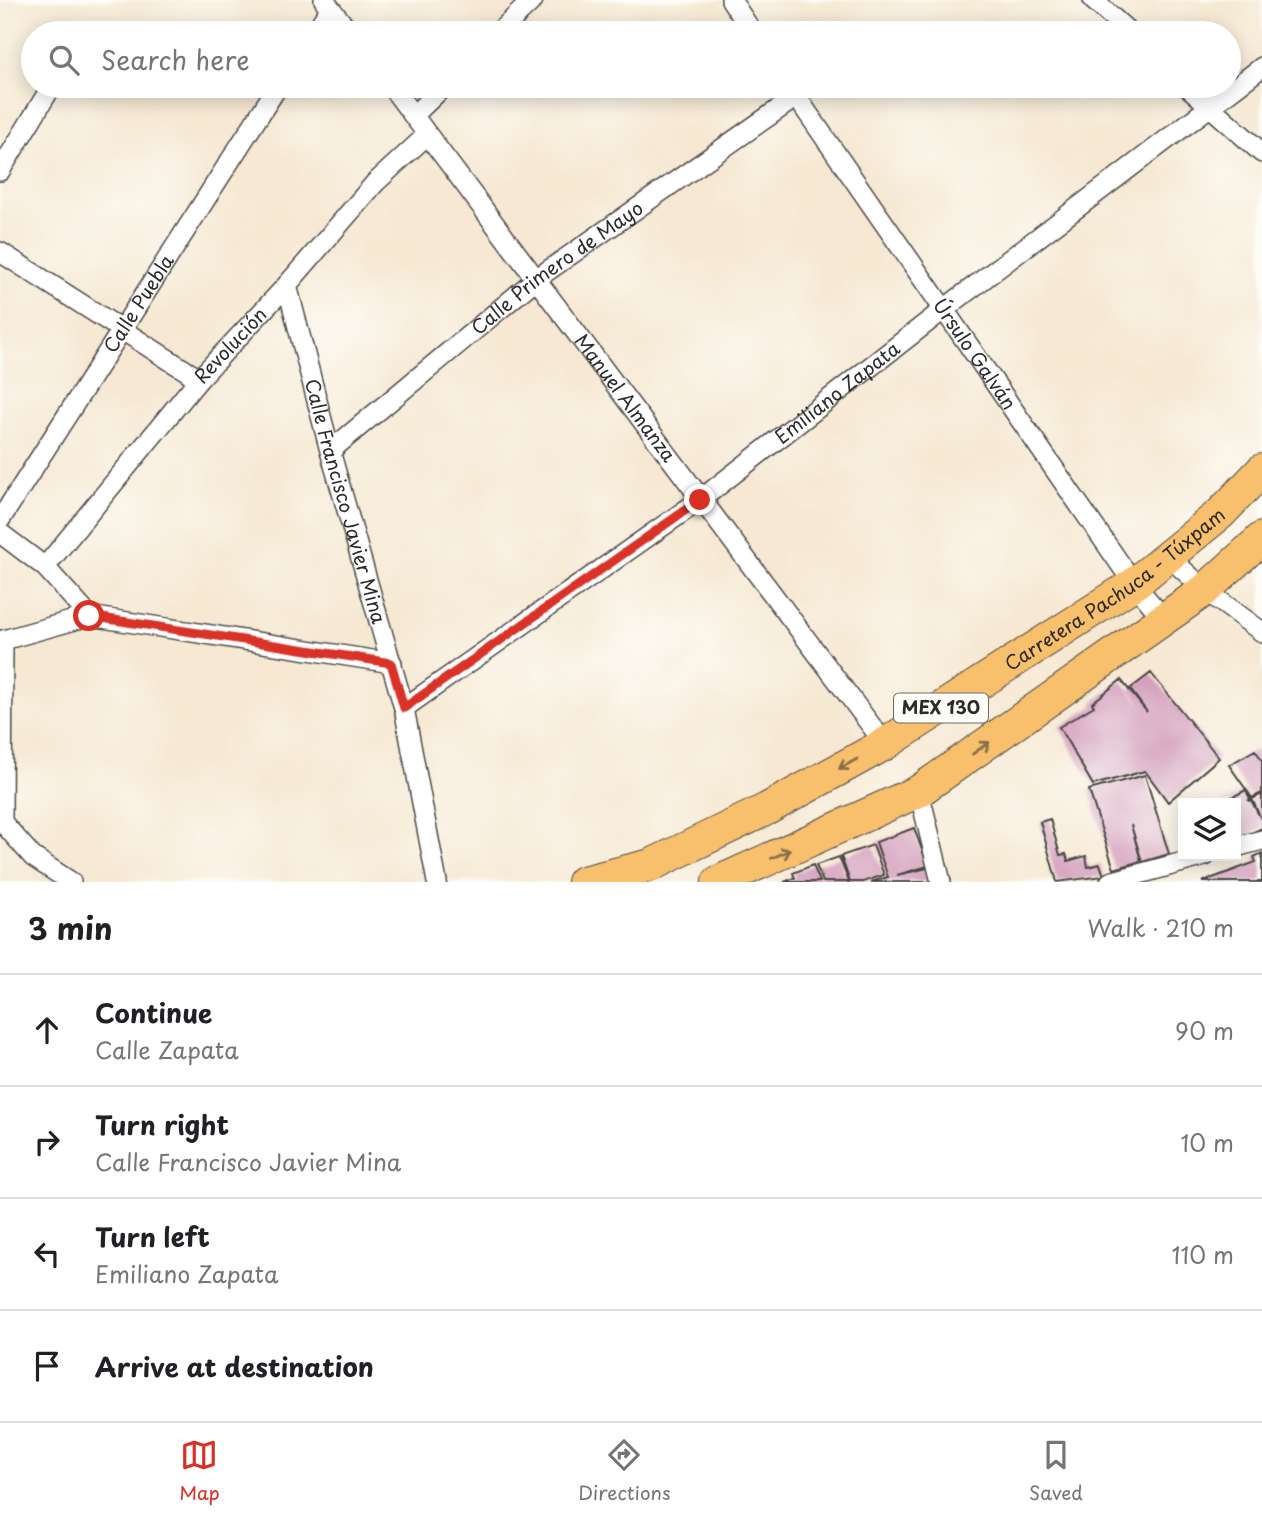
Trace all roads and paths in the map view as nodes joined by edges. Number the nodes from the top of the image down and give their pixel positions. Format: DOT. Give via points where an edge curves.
graph roads {
  1 [pos="533,0"];
  2 [pos="731,0"];
  3 [pos="1093,0"];
  4 [pos="327,4"];
  5 [pos="319,21"];
  6 [pos="340,21"];
  7 [pos="511,21"];
  8 [pos="745,21"];
  9 [pos="1117,21"];
  10 [pos="1262,67"];
  11 [pos="1241,83"];
  12 [pos="45,98"];
  13 [pos="270,98"];
  14 [pos="401,98"];
  15 [pos="431,98"];
  16 [pos="782,98"];
  17 [pos="797,98"];
  18 [pos="1201,98"];
  19 [pos="1221,98"];
  20 [pos="1210,106"];
  21 [pos="414,114"];
  22 [pos="427,135"];
  23 [pos="1262,153"];
  24 [pos="0,171"];
  25 [pos="0,252"];
  26 [pos="536,279"];
  27 [pos="287,285"];
  28 [pos="943,310"];
  29 [pos="123,330"];
  30 [pos="199,379"];
  31 [pos="330,451"];
  32 [pos="1262,470"];
  33 [pos="700,500"];
  34 [pos="0,520"];
  35 [pos="0,533"];
  36 [pos="1262,538"];
  37 [pos="1168,556"];
  38 [pos="45,567"];
  39 [pos="1134,584"];
  40 [pos="1205,590"];
  41 [pos="89,616"];
  42 [pos="1164,619"];
  43 [pos="1262,632"];
  44 [pos="1,641"];
  45 [pos="391,663"];
  46 [pos="404,708"];
  47 [pos="885,744"];
  48 [pos="919,792"];
  49 [pos="1262,840"];
  50 [pos="1241,846"];
  51 [pos="1187,861"];
  52 [pos="71,882"];
  53 [pos="438,882"];
  54 [pos="583,882"];
  55 [pos="718,882"];
  56 [pos="941,882"];
  57 [pos="1110,882"];
  1 -- 7 [label="street"];
  2 -- 8 [label="street"];
  3 -- 9 [label="street"];
  4 -- 5 [label="street"];
  4 -- 6 [label="street"];
  10 -- 11 [label="street, Emiliano Zapata"];
  12 -- 24 [label="street"];
  13 -- 29 [label="street, Calle Puebla"];
  14 -- 21 [label="street, Manuel Almanza"];
  15 -- 21 [label="street"];
  16 -- 26 [label="street, Calle Primero de Mayo"];
  17 -- 28 [label="street, Úrsulo Galván"];
  18 -- 20 [label="street"];
  19 -- 20 [label="street, Emiliano Zapata"];
  20 -- 23 [label="street"];
  20 -- 28 [label="street, Emiliano Zapata"];
  21 -- 22 [label="street, Manuel Almanza"];
  22 -- 26 [label="street, Manuel Almanza"];
  22 -- 27 [label="street, Revolución" via="375,183"];
  25 -- 29 [label="street"];
  26 -- 31 [label="street, Calle Primero de Mayo"];
  26 -- 33 [label="street, Manuel Almanza"];
  27 -- 30 [label="street, Revolución"];
  27 -- 31 [label="street, Calle Francisco Javier Mina"];
  28 -- 33 [label="street, Emiliano Zapata"];
  28 -- 39 [label="street, Úrsulo Galván"];
  29 -- 30 [label="street"];
  29 -- 34 [label="street, Calle Puebla"];
  30 -- 38 [label="street, Revolución"];
  31 -- 45 [label="street, Calle Francisco Javier Mina"];
  32 -- 37 [label="main road, Carretera Pachuca - Túxpam / MEX 130" via="1221,513"];
  33 -- 46 [label="street, Emiliano Zapata"];
  33 -- 47 [label="street, Manuel Almanza"];
  35 -- 38 [label="street"];
  36 -- 40 [label="main road, MEX 130"];
  37 -- 39 [label="main road, Carretera Pachuca - Túxpam / MEX 130"];
  37 -- 40 [label="street"];
  38 -- 41 [label="street"];
  39 -- 42 [label="street, Úrsulo Galván"];
  39 -- 47 [label="main road, Carretera Pachuca - Túxpam / MEX 130"];
  40 -- 42 [label="main road, MEX 130"];
  40 -- 43 [label="street"];
  41 -- 44 [label="street"];
  41 -- 45 [label="street"];
  48 -- 42 [label="main road, MEX 130, one-way"];
  44 -- 52 [label="street" via="2,822 33,857"];
  45 -- 46 [label="street, Calle Francisco Javier Mina"];
  46 -- 53 [label="street, Calle Francisco Javier Mina"];
  47 -- 54 [label="main road, Carretera Pachuca - Túxpam / MEX 130, one-way" via="767,809 651,864"];
  55 -- 48 [label="main road, MEX 130, one-way"];
  48 -- 56 [label="street"];
  49 -- 50 [label="street"];
  51 -- 57 [label="street"];
}
